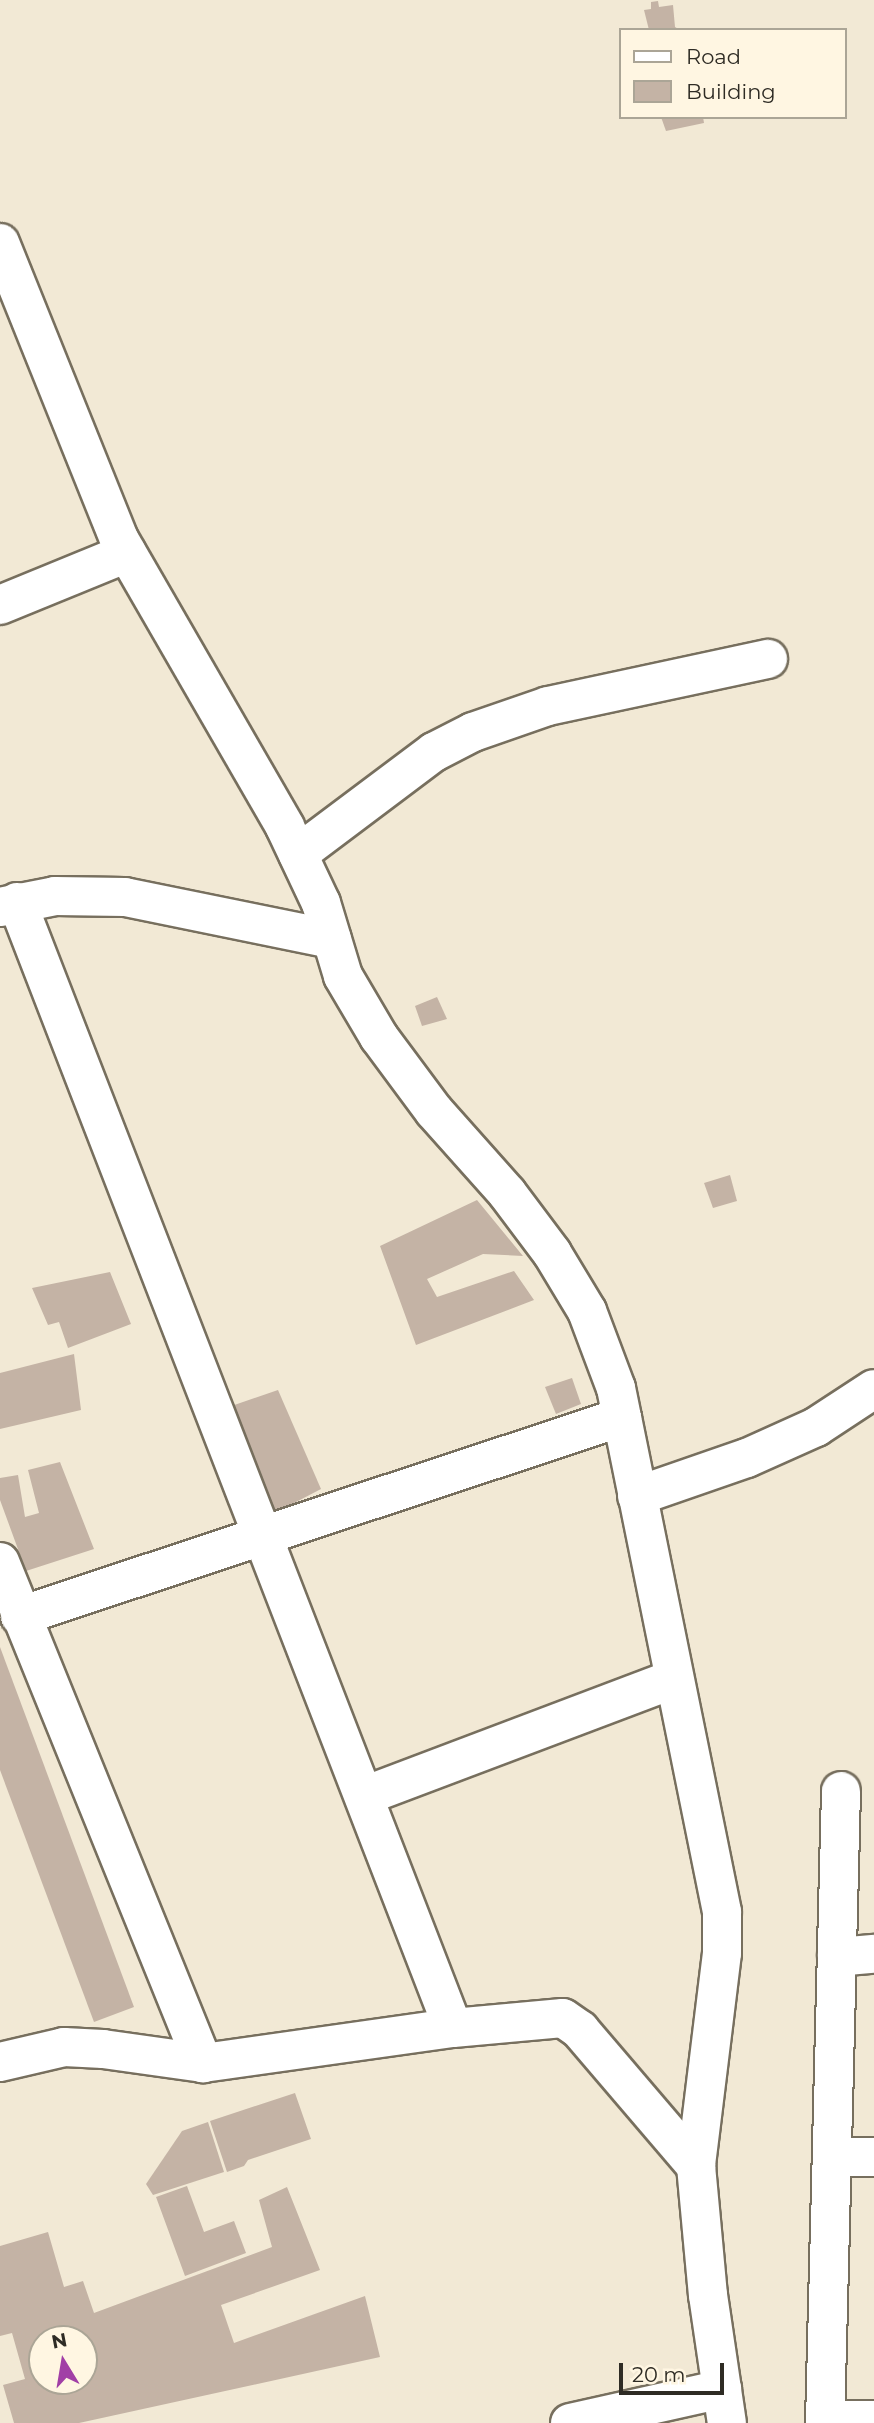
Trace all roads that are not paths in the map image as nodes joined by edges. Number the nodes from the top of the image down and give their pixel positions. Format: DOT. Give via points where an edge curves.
graph roads {
  1 [pos="0,243"];
  2 [pos="123,546"];
  3 [pos="0,605"];
  4 [pos="768,659"];
  5 [pos="298,855"];
  6 [pos="8,904"];
  7 [pos="332,939"];
  8 [pos="874,1389"];
  9 [pos="622,1417"];
  10 [pos="637,1496"];
  11 [pos="262,1536"];
  12 [pos="0,1562"];
  13 [pos="20,1616"];
  14 [pos="673,1679"];
  15 [pos="841,1791"];
  16 [pos="364,1796"];
  17 [pos="874,1954"];
  18 [pos="837,1957"];
  19 [pos="453,2028"];
  20 [pos="0,2062"];
  21 [pos="203,2063"];
  22 [pos="832,2157"];
  23 [pos="874,2157"];
  24 [pos="696,2166"];
  25 [pos="725,2406"];
  26 [pos="874,2420"];
  27 [pos="825,2421"];
  28 [pos="570,2423"];
  1 -- 2 [label="street"];
  2 -- 3 [label="street"];
  2 -- 5 [label="street"];
  4 -- 5 [label="street" via="548,706 473,732 434,751"];
  5 -- 7 [label="street"];
  6 -- 7 [label="street" via="55,897 125,897"];
  6 -- 11 [label="street"];
  7 -- 9 [label="street" via="343,976 379,1037 552,1253 587,1311"];
  8 -- 10 [label="street" via="816,1427 747,1458"];
  9 -- 10 [label="street"];
  9 -- 11 [label="street"];
  10 -- 14 [label="street"];
  11 -- 13 [label="street"];
  11 -- 16 [label="street"];
  12 -- 13 [label="street"];
  13 -- 21 [label="street"];
  14 -- 16 [label="street"];
  14 -- 24 [label="street" via="722,1912 722,1953"];
  15 -- 18 [label="street"];
  16 -- 19 [label="street"];
  17 -- 18 [label="street"];
  18 -- 22 [label="street"];
  19 -- 21 [label="street"];
  19 -- 24 [label="street" via="562,2018 580,2030"];
  20 -- 21 [label="street" via="64,2048"];
  22 -- 23 [label="street"];
  22 -- 27 [label="street"];
  24 -- 25 [label="street" via="702,2247"];
  25 -- 28 [label="street"];
  26 -- 27 [label="street"];
}
